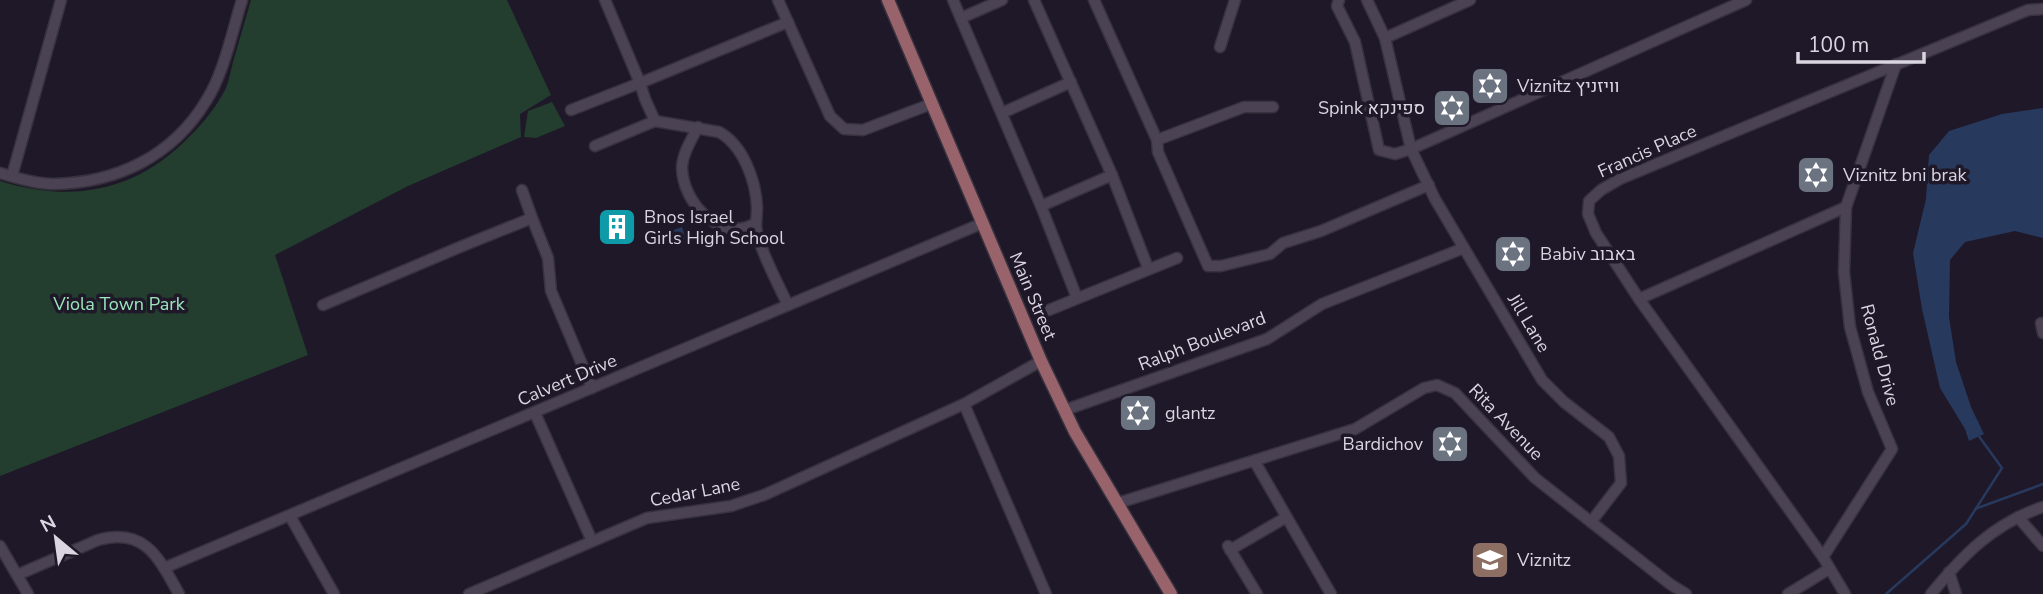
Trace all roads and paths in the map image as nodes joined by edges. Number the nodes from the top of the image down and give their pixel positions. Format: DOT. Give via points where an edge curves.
graph roads {
  1 [pos="61,0"];
  2 [pos="242,0"];
  3 [pos="605,0"];
  4 [pos="778,0"];
  5 [pos="888,0"];
  6 [pos="953,0"];
  7 [pos="1002,0"];
  8 [pos="1034,0"];
  9 [pos="1094,0"];
  10 [pos="1235,0"];
  11 [pos="1339,0"];
  12 [pos="1367,0"];
  13 [pos="1470,0"];
  14 [pos="1746,0"];
  15 [pos="2043,9"];
  16 [pos="961,18"];
  17 [pos="788,22"];
  18 [pos="1385,38"];
  19 [pos="1220,47"];
  20 [pos="1896,64"];
  21 [pos="1071,82"];
  22 [pos="640,83"];
  23 [pos="931,104"];
  24 [pos="1273,107"];
  25 [pos="571,110"];
  26 [pos="1002,113"];
  27 [pos="655,121"];
  28 [pos="698,127"];
  29 [pos="1157,140"];
  30 [pos="595,146"];
  31 [pos="1411,149"];
  32 [pos="0,173"];
  33 [pos="1111,175"];
  34 [pos="12,176"];
  35 [pos="1429,185"];
  36 [pos="522,190"];
  37 [pos="1041,205"];
  38 [pos="1846,206"];
  39 [pos="532,219"];
  40 [pos="983,223"];
  41 [pos="754,224"];
  42 [pos="1464,248"];
  43 [pos="1177,258"];
  44 [pos="1148,268"];
  45 [pos="1077,298"];
  46 [pos="1639,299"];
  47 [pos="323,305"];
  48 [pos="788,305"];
  49 [pos="1049,310"];
  50 [pos="1041,361"];
  51 [pos="592,388"];
  52 [pos="964,404"];
  53 [pos="1065,410"];
  54 [pos="535,413"];
  55 [pos="1255,462"];
  56 [pos="1118,503"];
  57 [pos="2043,507"];
  58 [pos="290,516"];
  59 [pos="2018,517"];
  60 [pos="1285,518"];
  61 [pos="1591,522"];
  62 [pos="592,541"];
  63 [pos="0,546"];
  64 [pos="2043,546"];
  65 [pos="1822,557"];
  66 [pos="164,568"];
  67 [pos="1829,569"];
  68 [pos="1949,572"];
  69 [pos="17,576"];
  70 [pos="28,594"];
  71 [pos="179,594"];
  72 [pos="334,594"];
  73 [pos="470,594"];
  74 [pos="1046,594"];
  75 [pos="1171,594"];
  76 [pos="1257,594"];
  77 [pos="1331,594"];
  78 [pos="1686,594"];
  79 [pos="1788,594"];
  80 [pos="1845,594"];
  81 [pos="1931,594"];
  82 [pos="1956,594"];
  1 -- 34 [label="street"];
  2 -- 34 [label="street" via="207,100 186,129 160,151 133,168 101,179 50,184"];
  3 -- 22 [label="street"];
  4 -- 17 [label="street"];
  5 -- 23 [label="main road, Main Street"];
  6 -- 16 [label="street"];
  7 -- 16 [label="street"];
  8 -- 21 [label="street"];
  9 -- 29 [label="street"];
  10 -- 19 [label="street"];
  11 -- 31 [label="street" via="1337,6 1355,42 1379,150 1395,154"];
  12 -- 18 [label="street, Jill Lane"];
  13 -- 18 [label="street"];
  14 -- 31 [label="street"];
  15 -- 20 [label="street, Francis Place" via="2028,10"];
  16 -- 26 [label="street"];
  17 -- 22 [label="street"];
  17 -- 23 [label="street" via="830,116 844,130 863,130"];
  18 -- 31 [label="street, Jill Lane"];
  20 -- 38 [label="street, Ronald Drive"];
  20 -- 46 [label="street, Francis Place" via="1601,190 1589,201 1588,214"];
  21 -- 26 [label="street"];
  21 -- 33 [label="street"];
  22 -- 25 [label="street"];
  22 -- 27 [label="street"];
  23 -- 40 [label="main road, Main Street"];
  24 -- 29 [label="street" via="1244,107"];
  26 -- 37 [label="street"];
  27 -- 28 [label="street"];
  27 -- 30 [label="street"];
  28 -- 41 [label="street" via="719,132 736,146 756,194"];
  28 -- 41 [label="street" via="682,166 692,201 722,226 736,230"];
  29 -- 35 [label="street" via="1158,152 1208,266 1270,254 1283,243"];
  31 -- 35 [label="street, Jill Lane"];
  32 -- 34 [label="street"];
  33 -- 37 [label="street"];
  33 -- 44 [label="street"];
  35 -- 42 [label="street, Jill Lane"];
  36 -- 39 [label="street"];
  37 -- 45 [label="street"];
  38 -- 46 [label="street"];
  38 -- 65 [label="street, Ronald Drive" via="1844,272 1850,327 1868,392 1892,449"];
  39 -- 47 [label="street"];
  39 -- 51 [label="street" via="548,258 551,291"];
  40 -- 48 [label="street, Calvert Drive"];
  40 -- 50 [label="main road, Main Street"];
  41 -- 48 [label="street"];
  42 -- 53 [label="street, Ralph Boulevard" via="1322,304 1267,339"];
  42 -- 61 [label="street, Jill Lane" via="1542,380 1609,437 1619,456 1621,483"];
  43 -- 44 [label="street"];
  44 -- 45 [label="street"];
  45 -- 49 [label="street"];
  46 -- 65 [label="street, Francis Place"];
  48 -- 51 [label="street, Calvert Drive"];
  50 -- 52 [label="street, Cedar Lane"];
  50 -- 53 [label="main road, Main Street"];
  51 -- 54 [label="street, Calvert Drive"];
  52 -- 62 [label="street, Cedar Lane" via="764,495 732,506 647,518"];
  52 -- 74 [label="street"];
  53 -- 56 [label="main road, Main Street"];
  54 -- 58 [label="street, Calvert Drive"];
  54 -- 62 [label="street"];
  55 -- 56 [label="street, Rita Avenue"];
  55 -- 60 [label="street"];
  55 -- 61 [label="street, Rita Avenue" via="1356,429 1424,388 1437,385 1455,393 1535,478"];
  56 -- 75 [label="main road, Main Street"];
  57 -- 59 [label="street"];
  58 -- 66 [label="street, Calvert Drive"];
  58 -- 72 [label="street"];
  59 -- 64 [label="street"];
  59 -- 68 [label="street" via="1980,540"];
  60 -- 76 [label="street" via="1228,547"];
  60 -- 77 [label="street"];
  61 -- 78 [label="street, Rita Avenue"];
  62 -- 73 [label="street, Cedar Lane"];
  63 -- 69 [label="street"];
  65 -- 67 [label="street, Francis Place"];
  66 -- 69 [label="street" via="145,545 120,536 98,540"];
  66 -- 71 [label="street"];
  67 -- 79 [label="street"];
  67 -- 80 [label="street, Francis Place"];
  68 -- 81 [label="street"];
  68 -- 82 [label="street"];
  69 -- 70 [label="street"];
}
